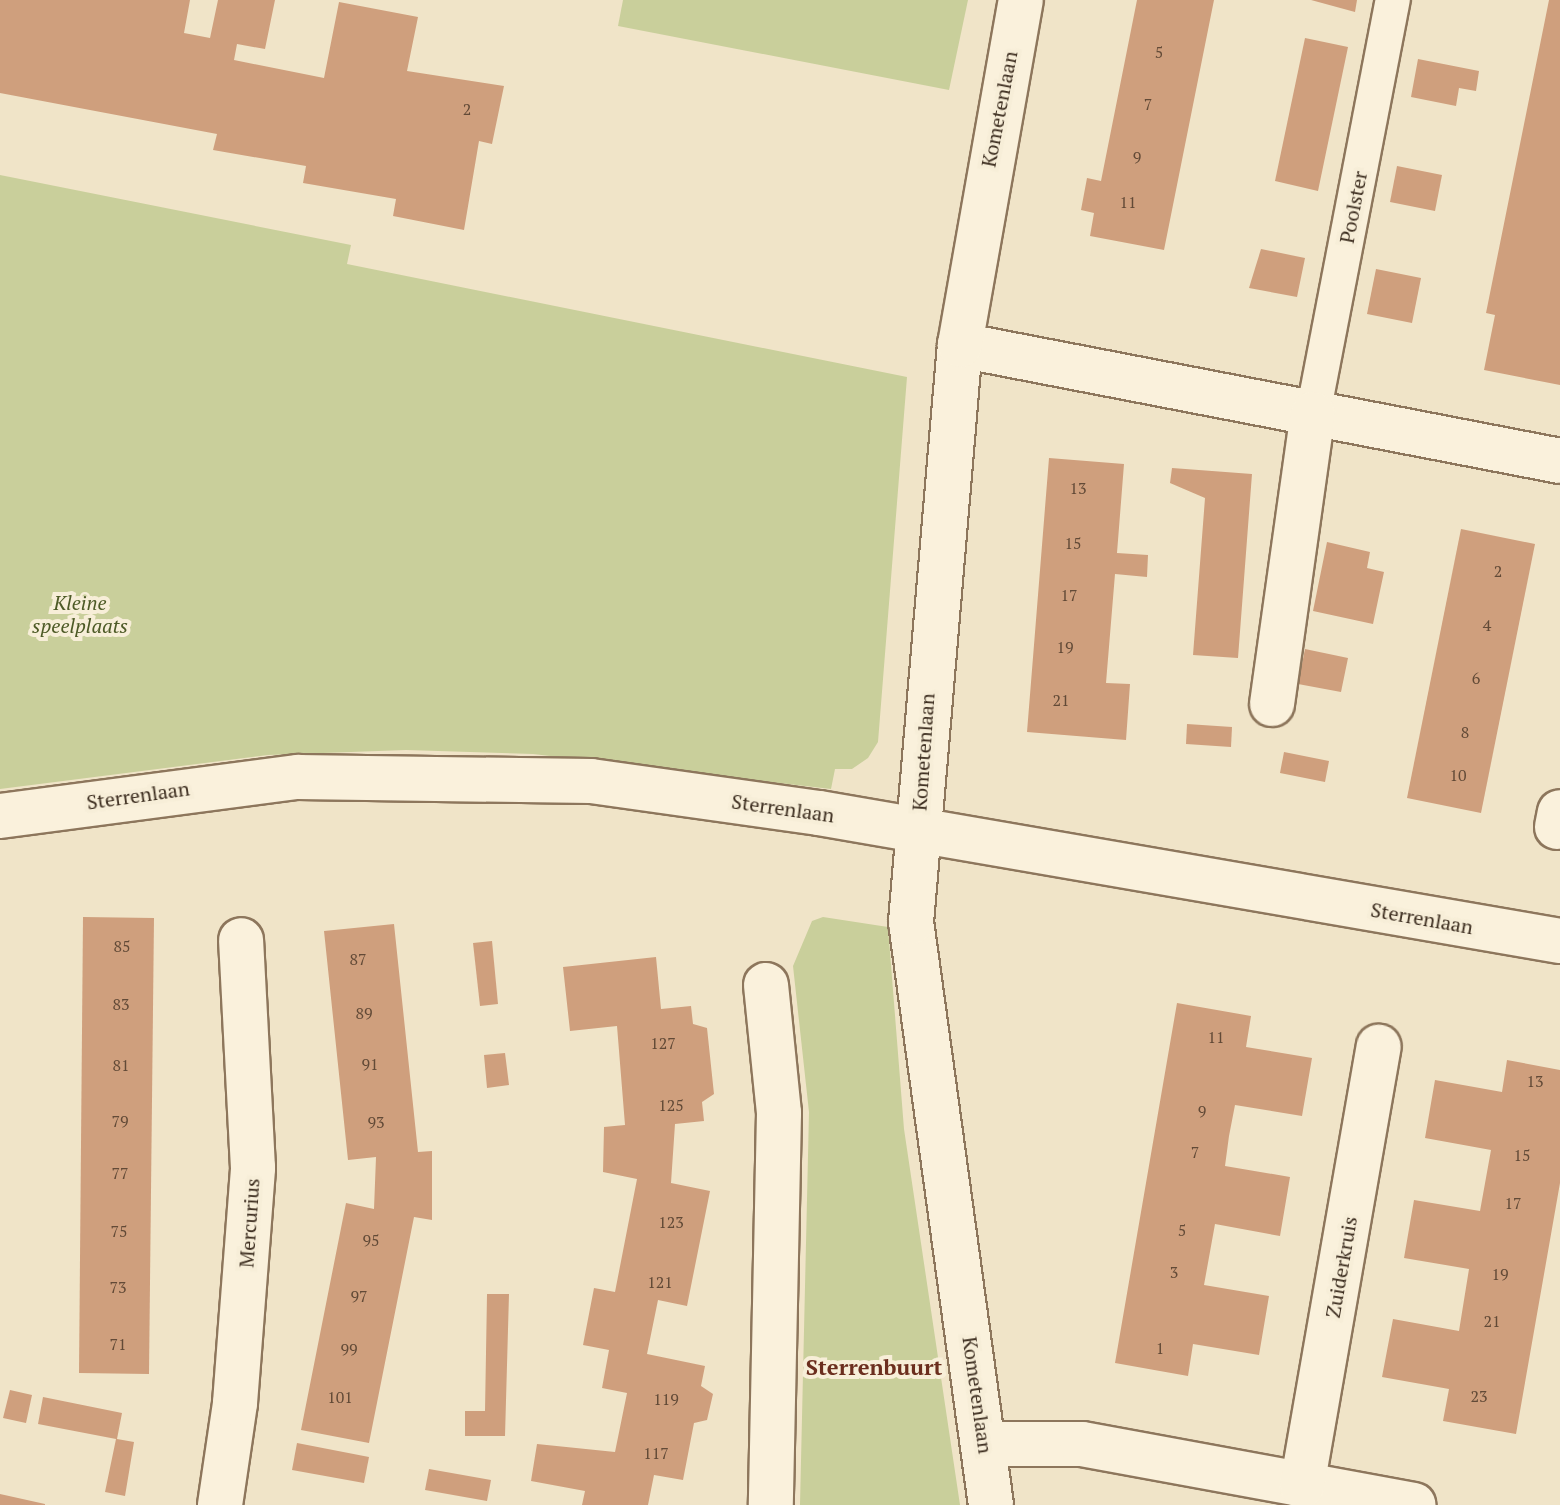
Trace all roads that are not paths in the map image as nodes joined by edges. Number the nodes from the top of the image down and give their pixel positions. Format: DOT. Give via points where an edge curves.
graph roads {
  1 [pos="1021,0"];
  2 [pos="1393,0"];
  3 [pos="960,345"];
  4 [pos="1313,414"];
  5 [pos="1560,461"];
  6 [pos="1272,704"];
  7 [pos="0,816"];
  8 [pos="917,831"];
  9 [pos="241,940"];
  10 [pos="1560,941"];
  11 [pos="766,985"];
  12 [pos="1379,1047"];
  13 [pos="986,1444"];
  14 [pos="1302,1486"];
  15 [pos="220,1505"];
  16 [pos="771,1505"];
  17 [pos="991,1505"];
  18 [pos="1413,1505"];
  1 -- 3 [label="street, Kometenlaan"];
  2 -- 4 [label="lane, Poolster"];
  3 -- 4 [label="street"];
  3 -- 8 [label="street, Kometenlaan"];
  4 -- 5 [label="street"];
  4 -- 6 [label="street, Poolster"];
  7 -- 8 [label="street, Sterrenlaan" via="143,793 379,775 591,781"];
  8 -- 10 [label="street, Sterrenlaan"];
  8 -- 13 [label="street, Kometenlaan" via="911,922"];
  9 -- 15 [label="street, Mercurius" via="253,1168 235,1403"];
  11 -- 16 [label="street" via="779,1113"];
  12 -- 14 [label="street, Zuiderkruis"];
  13 -- 14 [label="street" via="1082,1444"];
  13 -- 17 [label="street, Kometenlaan"];
  14 -- 18 [label="street"];
}
